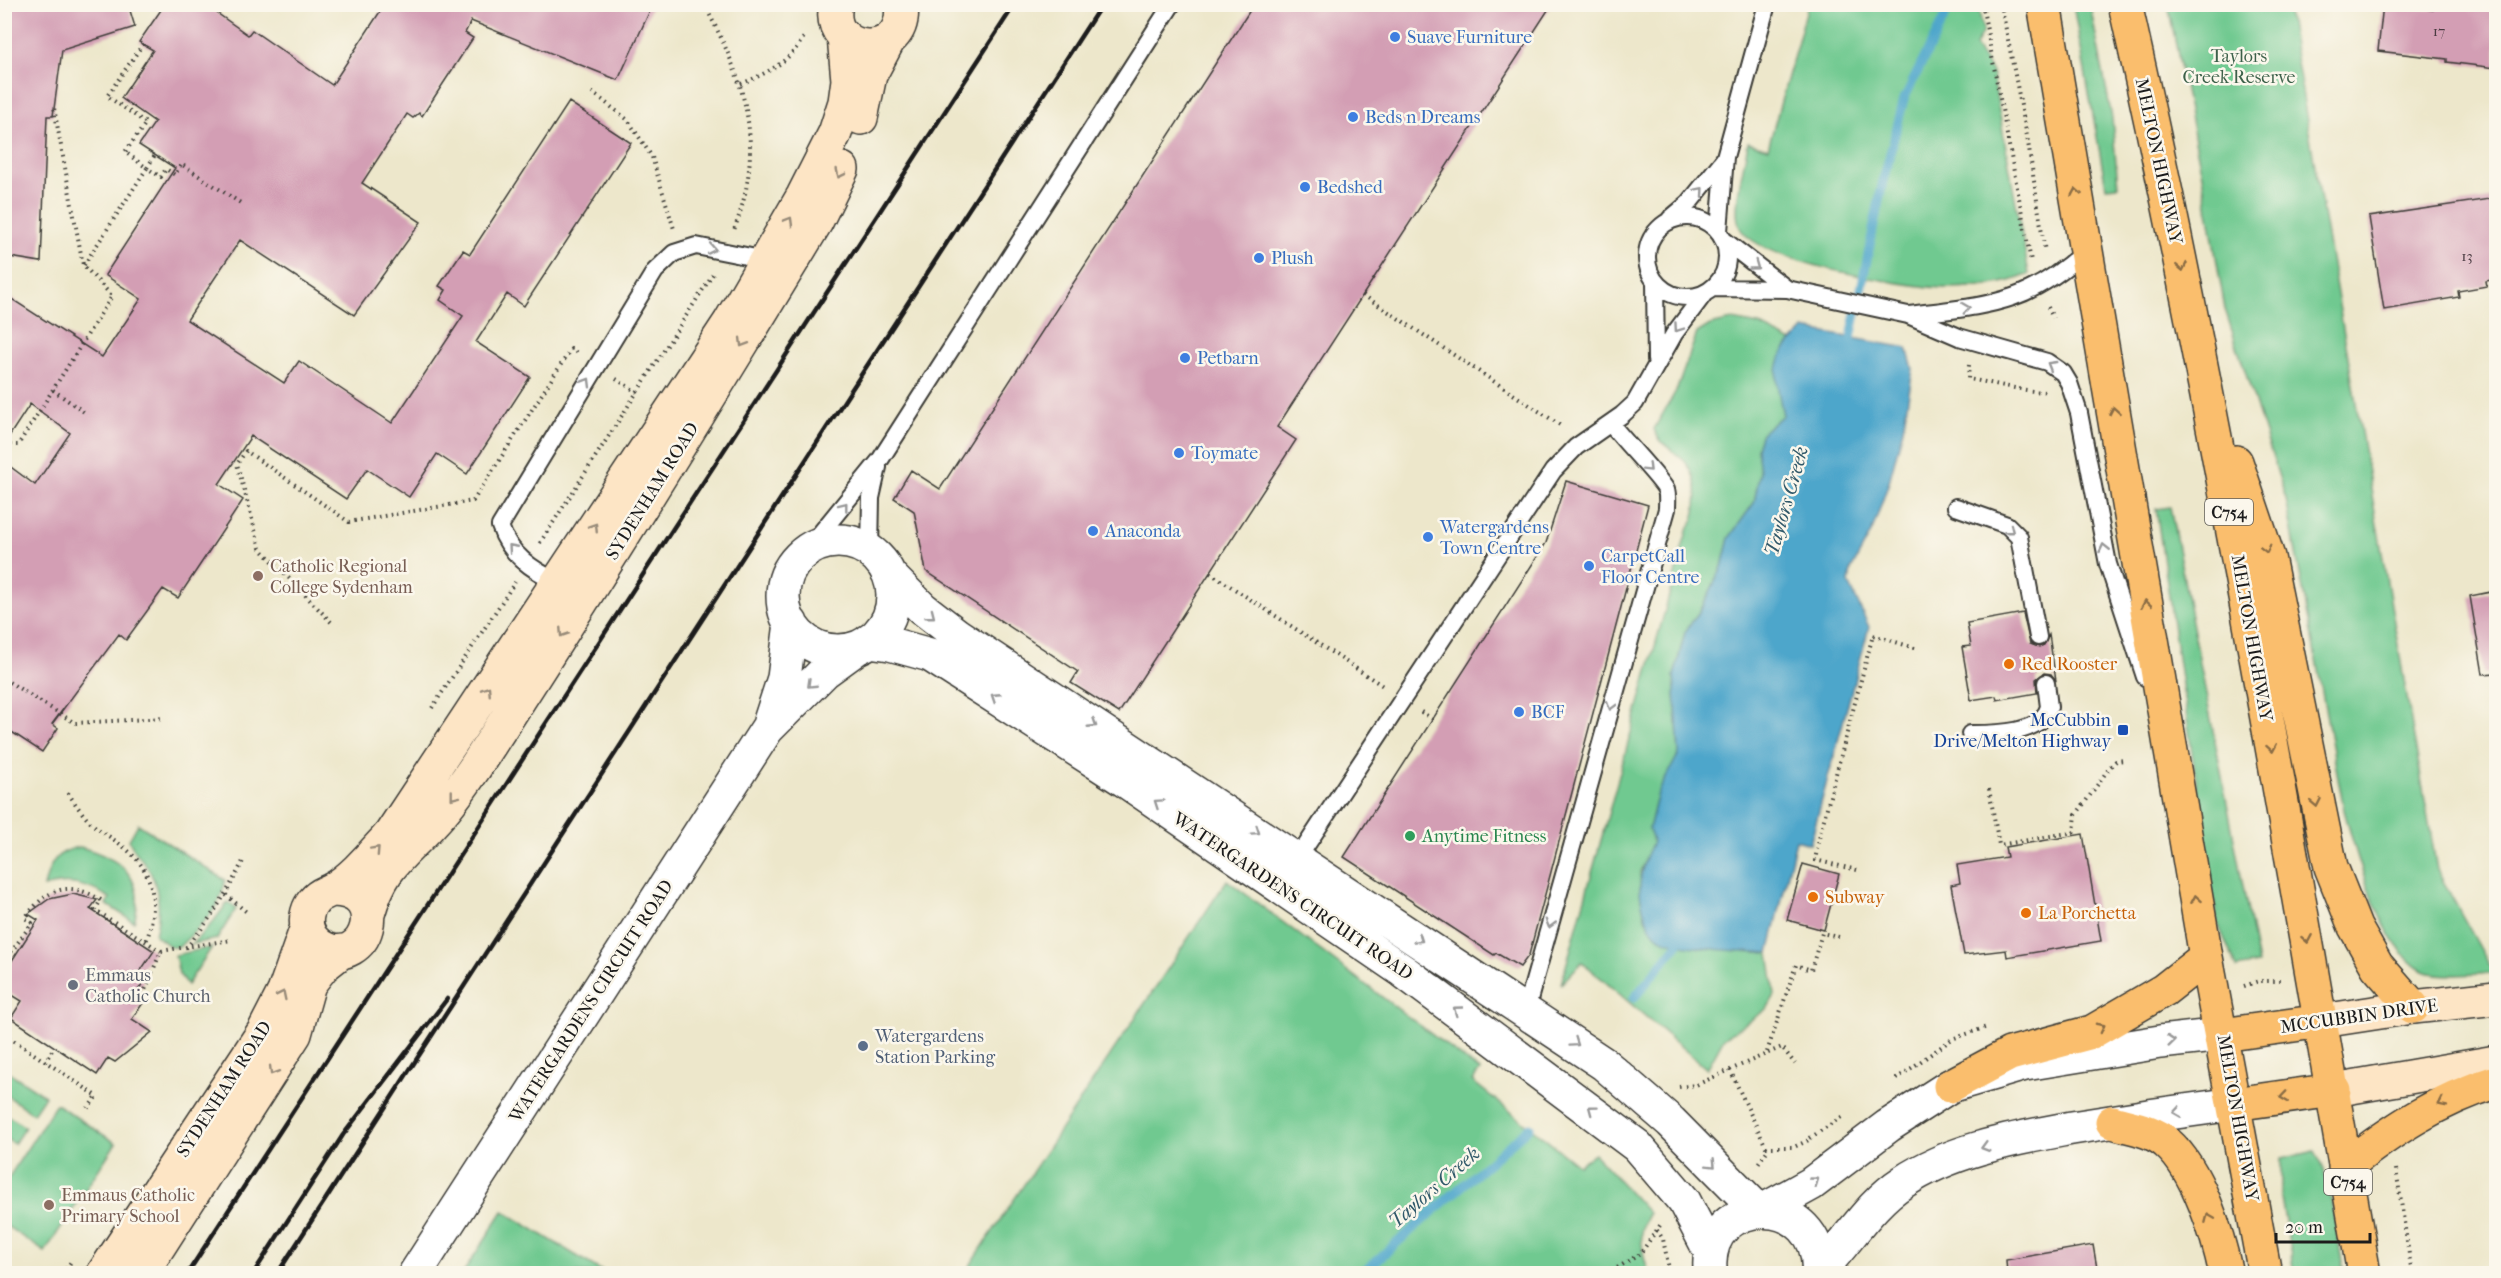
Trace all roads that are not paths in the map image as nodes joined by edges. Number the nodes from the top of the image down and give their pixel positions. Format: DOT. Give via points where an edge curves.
graph roads {
  1 [pos="901,4"];
  2 [pos="1172,4"];
  3 [pos="1767,4"];
  4 [pos="2043,4"];
  5 [pos="2126,4"];
  6 [pos="828,17"];
  7 [pos="888,41"];
  8 [pos="1725,157"];
  9 [pos="1669,220"];
  10 [pos="1722,236"];
  11 [pos="2086,250"];
  12 [pos="766,260"];
  13 [pos="1655,281"];
  14 [pos="1787,289"];
  15 [pos="1708,291"];
  16 [pos="1908,315"];
  17 [pos="1656,364"];
  18 [pos="2204,376"];
  19 [pos="1611,423"];
  20 [pos="880,460"];
  21 [pos="1956,507"];
  22 [pos="806,551"];
  23 [pos="879,563"];
  24 [pos="558,582"];
  25 [pos="590,592"];
  26 [pos="791,623"];
  27 [pos="2038,637"];
  28 [pos="863,644"];
  29 [pos="2046,683"];
  30 [pos="767,729"];
  31 [pos="1970,734"];
  32 [pos="2173,763"];
  33 [pos="1297,858"];
  34 [pos="1280,887"];
  35 [pos="333,890"];
  36 [pos="368,914"];
  37 [pos="307,927"];
  38 [pos="342,951"];
  39 [pos="2206,957"];
  40 [pos="2496,998"];
  41 [pos="2413,1007"];
  42 [pos="1526,1010"];
  43 [pos="2322,1021"];
  44 [pos="2222,1035"];
  45 [pos="2496,1062"];
  46 [pos="2496,1082"];
  47 [pos="1950,1086"];
  48 [pos="2334,1090"];
  49 [pos="2234,1104"];
  50 [pos="1671,1122"];
  51 [pos="2112,1122"];
  52 [pos="2345,1167"];
  53 [pos="1761,1210"];
  54 [pos="1673,1211"];
  55 [pos="1707,1266"];
  56 [pos="1818,1272"];
  57 [pos="103,1274"];
  58 [pos="141,1274"];
  59 [pos="415,1274"];
  60 [pos="2226,1274"];
  61 [pos="2265,1274"];
  62 [pos="2364,1274"];
  1 -- 7 [label="street, SYDENHAM ROAD" via="900,25"];
  2 -- 20 [label="lane"];
  3 -- 8 [label="lane"];
  11 -- 4 [label="highway, MELTON HIGHWAY, one-way"];
  5 -- 18 [label="highway, MELTON HIGHWAY / C754, one-way"];
  6 -- 7 [label="street" via="860,46"];
  12 -- 6 [label="street, SYDENHAM ROAD, one-way" via="835,133 845,102 848,80"];
  7 -- 25 [label="street, SYDENHAM ROAD, one-way" via="870,75 849,155 816,222"];
  9 -- 8 [label="lane, one-way" via="1689,203"];
  8 -- 10 [label="lane"];
  9 -- 10 [label="lane" via="1695,217 1708,222"];
  9 -- 13 [label="lane" via="1652,235 1648,248 1646,261"];
  10 -- 14 [label="lane, one-way"];
  10 -- 15 [label="lane" via="1727,267"];
  16 -- 11 [label="lane, one-way" via="2000,302 2038,288"];
  32 -- 11 [label="highway, MELTON HIGHWAY, one-way"];
  24 -- 12 [label="street, SYDENHAM ROAD, one-way" via="730,322"];
  24 -- 12 [label="lane, one-way" via="537,573 506,544 500,526 655,271 674,253 696,246"];
  13 -- 15 [label="lane" via="1677,296 1690,297"];
  13 -- 17 [label="lane"];
  14 -- 15 [label="lane"];
  14 -- 16 [label="lane"];
  15 -- 17 [label="lane, one-way"];
  32 -- 16 [label="lane, one-way" via="2108,564 2079,413 2069,383 2047,362 1959,337"];
  17 -- 19 [label="lane" via="1635,403"];
  18 -- 41 [label="highway, one-way" via="2264,538 2331,867 2355,927 2377,966"];
  18 -- 43 [label="highway, MELTON HIGHWAY / C754, one-way"];
  19 -- 33 [label="lane" via="1576,447 1553,471"];
  19 -- 42 [label="lane, one-way" via="1659,479 1666,490 1667,509"];
  22 -- 20 [label="lane, one-way"];
  20 -- 23 [label="lane" via="871,498"];
  21 -- 27 [label="lane, one-way" via="2007,525 2019,537"];
  22 -- 23 [label="street" via="821,543 855,543"];
  22 -- 26 [label="street" via="787,576 785,608"];
  23 -- 28 [label="street" via="893,600 891,612 882,628"];
  23 -- 33 [label="street, WATERGARDENS CIRCUIT ROAD, one-way" via="922,608 957,635"];
  24 -- 25 [label="street"];
  35 -- 24 [label="street, SYDENHAM ROAD, one-way" via="390,835"];
  25 -- 36 [label="street, SYDENHAM ROAD, one-way" via="470,776 434,822 386,870 376,886"];
  26 -- 28 [label="street" via="803,638 819,647 838,651"];
  26 -- 30 [label="street, WATERGARDENS CIRCUIT ROAD" via="784,678"];
  28 -- 30 [label="street, WATERGARDENS CIRCUIT ROAD, one-way" via="824,672"];
  34 -- 28 [label="street, WATERGARDENS CIRCUIT ROAD, one-way" via="930,655 890,644"];
  29 -- 31 [label="lane" via="2049,707 2037,723 1999,733"];
  30 -- 59 [label="street, WATERGARDENS CIRCUIT ROAD"];
  39 -- 32 [label="highway, MELTON HIGHWAY, one-way"];
  33 -- 34 [label="lane"];
  33 -- 42 [label="street, WATERGARDENS CIRCUIT ROAD, one-way"];
  54 -- 34 [label="street, WATERGARDENS CIRCUIT ROAD, one-way" via="1637,1146 1403,970"];
  35 -- 36 [label="street" via="358,898"];
  35 -- 37 [label="street" via="322,893 310,906"];
  36 -- 38 [label="street" via="366,934 352,948"];
  37 -- 38 [label="street" via="316,943"];
  57 -- 37 [label="street, SYDENHAM ROAD, one-way" via="264,1030 284,992"];
  38 -- 58 [label="street, SYDENHAM ROAD, one-way" via="309,984 295,1034"];
  39 -- 44 [label="highway, MELTON HIGHWAY"];
  47 -- 39 [label="highway, one-way" via="2010,1054 2092,1032 2164,990"];
  40 -- 41 [label="street, MCCUBBIN DRIVE"];
  41 -- 43 [label="street, MCCUBBIN DRIVE"];
  42 -- 50 [label="street, WATERGARDENS CIRCUIT ROAD, one-way" via="1604,1064"];
  43 -- 44 [label="highway, MCCUBBIN DRIVE"];
  43 -- 48 [label="highway, MELTON HIGHWAY / C754"];
  47 -- 44 [label="street, one-way" via="2025,1064"];
  44 -- 49 [label="highway, MELTON HIGHWAY"];
  45 -- 48 [label="street"];
  46 -- 52 [label="highway, one-way" via="2459,1095 2406,1122"];
  53 -- 47 [label="street, one-way" via="1811,1184 1888,1126"];
  48 -- 49 [label="highway, one-way"];
  48 -- 52 [label="highway, MELTON HIGHWAY / C754"];
  49 -- 51 [label="street, one-way"];
  49 -- 61 [label="highway, MELTON HIGHWAY"];
  50 -- 53 [label="street, WATERGARDENS CIRCUIT ROAD, one-way"];
  50 -- 54 [label="street, WATERGARDENS CIRCUIT ROAD" via="1661,1147"];
  51 -- 56 [label="street, one-way" via="2013,1139 1947,1159 1903,1182 1885,1197"];
  60 -- 51 [label="highway, one-way" via="2210,1220 2180,1156 2151,1134"];
  52 -- 62 [label="highway, MELTON HIGHWAY / C754"];
  53 -- 55 [label="street" via="1745,1214 1723,1229"];
  53 -- 56 [label="street" via="1793,1218 1804,1228 1813,1240"];
  54 -- 55 [label="street, WATERGARDENS CIRCUIT ROAD"];
}
